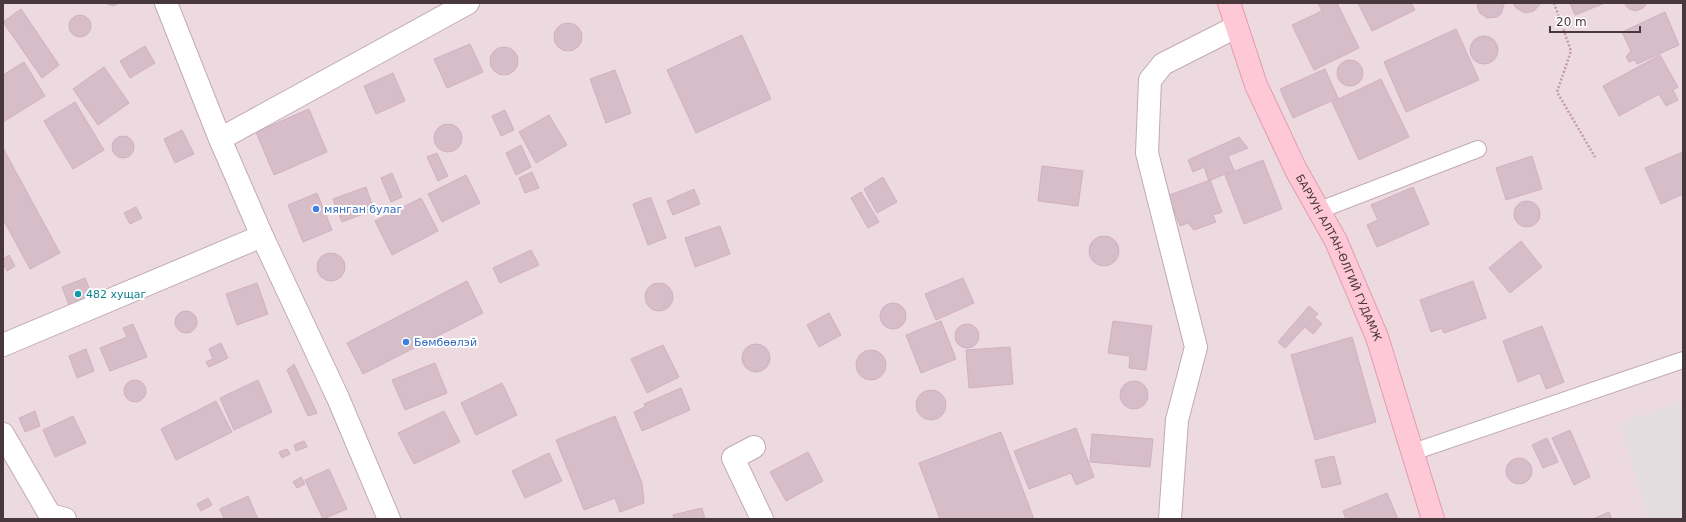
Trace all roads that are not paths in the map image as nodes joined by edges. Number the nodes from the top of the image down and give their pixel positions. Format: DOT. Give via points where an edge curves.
graph roads {
  1 [pos="166,3"];
  2 [pos="468,3"];
  3 [pos="1229,3"];
  4 [pos="1236,27"];
  5 [pos="220,139"];
  6 [pos="1478,150"];
  7 [pos="1320,210"];
  8 [pos="262,236"];
  9 [pos="3,345"];
  10 [pos="1683,360"];
  11 [pos="3,434"];
  12 [pos="754,447"];
  13 [pos="1412,452"];
  14 [pos="65,519"];
  15 [pos="389,519"];
  16 [pos="762,519"];
  17 [pos="1170,519"];
  18 [pos="1433,519"];
  1 -- 5 [label="street"];
  2 -- 5 [label="street"];
  3 -- 4 [label="main road, БАРУУН АЛТАН-ӨЛГИЙ ГУДАМЖ"];
  4 -- 7 [label="main road, БАРУУН АЛТАН-ӨЛГИЙ ГУДАМЖ" via="1256,85 1277,131"];
  4 -- 17 [label="street" via="1163,64 1150,80 1148,153 1196,347 1177,420"];
  5 -- 8 [label="street"];
  6 -- 7 [label="lane"];
  7 -- 13 [label="main road, БАРУУН АЛТАН-ӨЛГИЙ ГУДАМЖ" via="1377,337"];
  8 -- 9 [label="street"];
  8 -- 15 [label="street" via="338,398"];
  10 -- 13 [label="lane"];
  11 -- 14 [label="street" via="50,515"];
  12 -- 16 [label="street" via="733,458"];
  13 -- 18 [label="main road, БАРУУН АЛТАН-ӨЛГИЙ ГУДАМЖ"];
}
